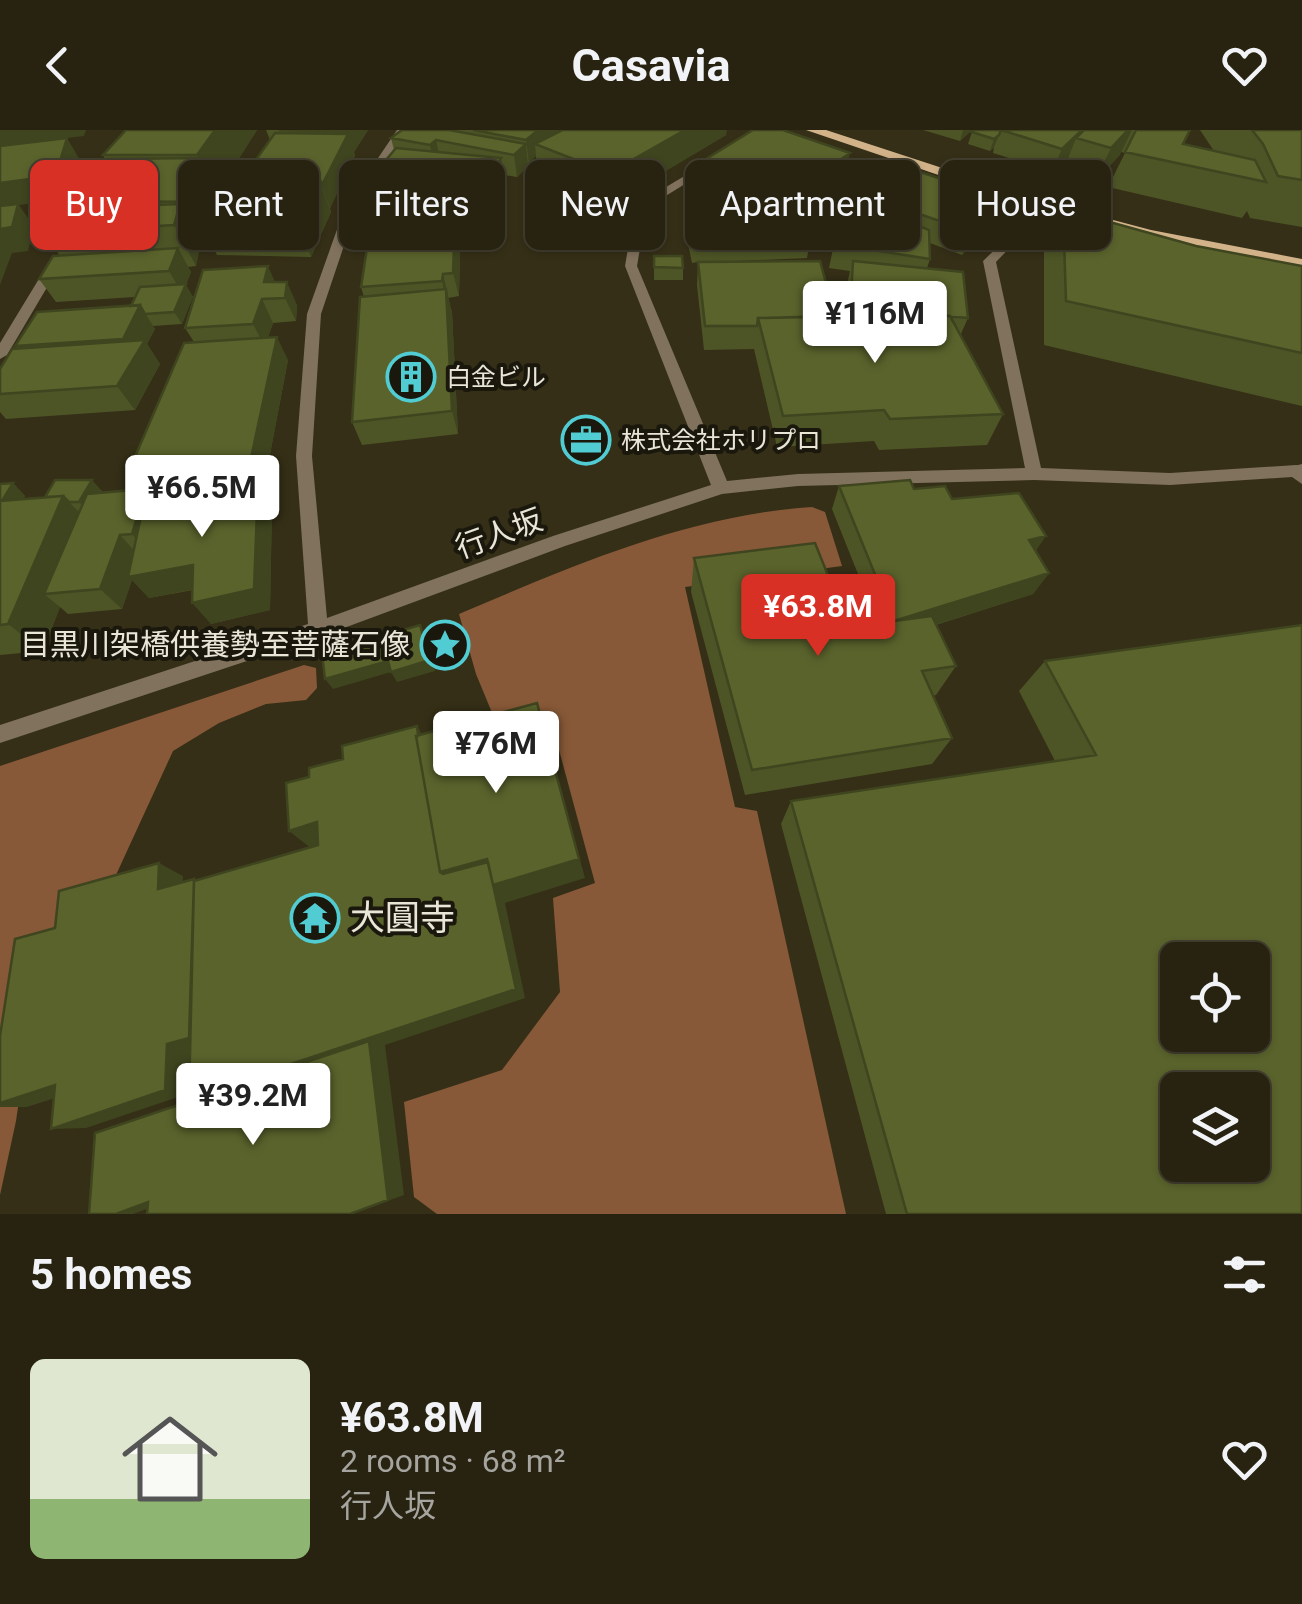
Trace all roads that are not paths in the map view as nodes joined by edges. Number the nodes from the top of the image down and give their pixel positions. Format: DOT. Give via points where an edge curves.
graph roads {
  1 [pos="402,130"];
  2 [pos="812,130"];
  3 [pos="736,147"];
  4 [pos="940,172"];
  5 [pos="1111,224"];
  6 [pos="63,250"];
  7 [pos="1000,250"];
  8 [pos="1302,264"];
  9 [pos="0,355"];
  10 [pos="1300,473"];
  11 [pos="1034,474"];
  12 [pos="721,488"];
  13 [pos="318,629"];
  14 [pos="0,734"];
  1 -- 13 [label="street" via="351,207 314,314 304,456"];
  2 -- 4 [label="main road"];
  3 -- 12 [label="street" via="660,195 638,225 630,266"];
  5 -- 8 [label="main road"];
  6 -- 9 [label="street"];
  7 -- 11 [label="street" via="989,261"];
  10 -- 11 [label="street, 行人坂" via="1170,479"];
  11 -- 12 [label="street, 行人坂"];
  12 -- 13 [label="street, 行人坂"];
  13 -- 14 [label="street, 行人坂"];
}
